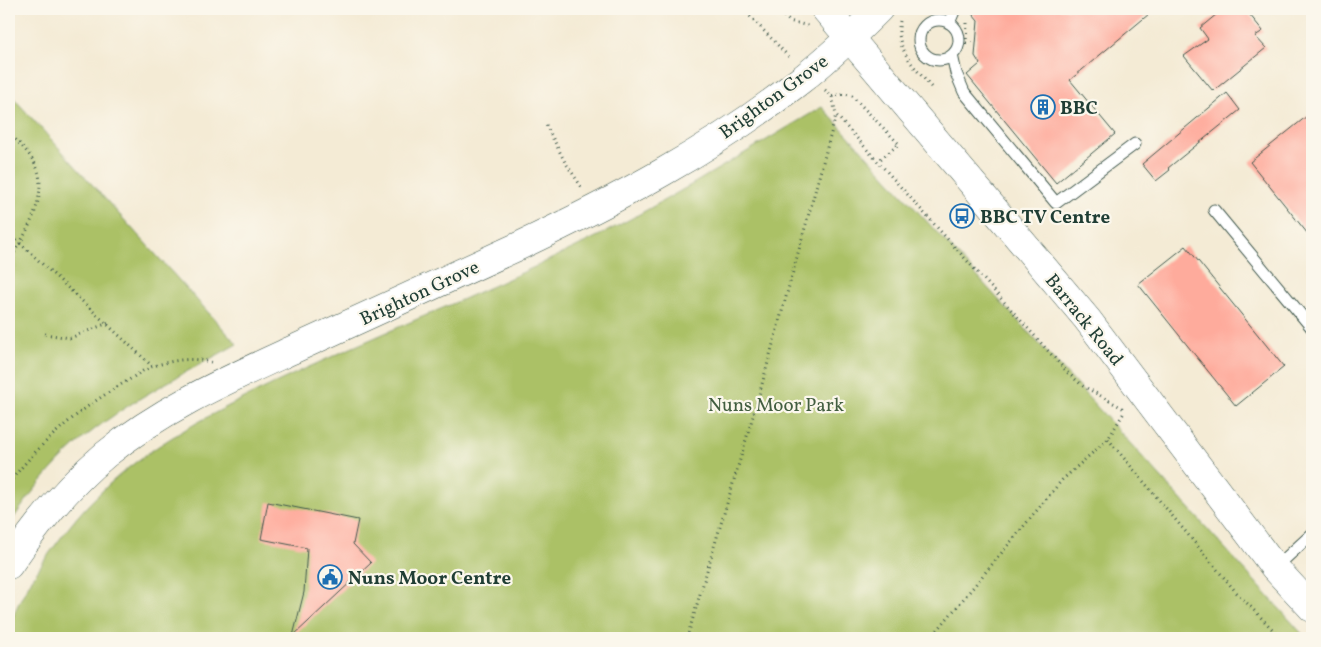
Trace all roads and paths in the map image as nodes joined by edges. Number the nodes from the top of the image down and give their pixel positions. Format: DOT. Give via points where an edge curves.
graph roads {
  1 [pos="743,9"];
  2 [pos="824,9"];
  3 [pos="955,9"];
  4 [pos="890,13"];
  5 [pos="968,17"];
  6 [pos="949,23"];
  7 [pos="850,38"];
  8 [pos="976,44"];
  9 [pos="952,56"];
  10 [pos="808,74"];
  11 [pos="931,87"];
  12 [pos="832,96"];
  13 [pos="836,114"];
  14 [pos="546,125"];
  15 [pos="9,132"];
  16 [pos="1135,144"];
  17 [pos="878,161"];
  18 [pos="595,208"];
  19 [pos="1214,210"];
  20 [pos="9,233"];
  21 [pos="21,243"];
  22 [pos="9,261"];
  23 [pos="108,323"];
  24 [pos="1312,328"];
  25 [pos="45,334"];
  26 [pos="152,366"];
  27 [pos="239,374"];
  28 [pos="1142,390"];
  29 [pos="1125,411"];
  30 [pos="1108,440"];
  31 [pos="9,483"];
  32 [pos="1312,534"];
  33 [pos="9,565"];
  34 [pos="1275,568"];
  35 [pos="1312,608"];
  36 [pos="687,638"];
  37 [pos="930,638"];
  38 [pos="1281,638"];
  1 -- 10 [label="path"];
  2 -- 7 [label="street, Barrack Road"];
  3 -- 6 [label="lane"];
  4 -- 7 [label="street, Brighton Grove"];
  4 -- 11 [label="path" via="903,50"];
  5 -- 8 [label="path" via="966,43"];
  6 -- 9 [label="lane" via="958,32 959,45"];
  6 -- 9 [label="lane" via="937,20 925,25 919,36 920,48 928,58 941,60"];
  7 -- 10 [label="street, Brighton Grove"];
  7 -- 28 [label="street, Barrack Road"];
  9 -- 16 [label="lane" via="964,92 1056,203"];
  10 -- 12 [label="path"];
  10 -- 18 [label="street, Brighton Grove" via="741,123"];
  12 -- 13 [label="path"];
  12 -- 17 [label="path" via="852,96 898,144"];
  13 -- 17 [label="path"];
  13 -- 36 [label="path" via="756,406"];
  14 -- 18 [label="path"];
  15 -- 21 [label="path" via="33,160 40,186 29,231"];
  17 -- 29 [label="path" via="1068,373"];
  18 -- 27 [label="street, Brighton Grove"];
  19 -- 24 [label="lane"];
  20 -- 21 [label="path"];
  21 -- 22 [label="path"];
  21 -- 23 [label="path"];
  23 -- 25 [label="path" via="70,338"];
  23 -- 26 [label="path"];
  26 -- 27 [label="path" via="194,358"];
  26 -- 31 [label="path" via="78,414 28,459"];
  27 -- 33 [label="street, Brighton Grove" via="169,411 106,454 67,491"];
  28 -- 29 [label="path"];
  28 -- 34 [label="street, Barrack Road"];
  29 -- 30 [label="path"];
  30 -- 37 [label="path" via="1062,480"];
  30 -- 38 [label="path" via="1236,592"];
  32 -- 34 [label="lane"];
  34 -- 35 [label="street, Barrack Road"];
}
